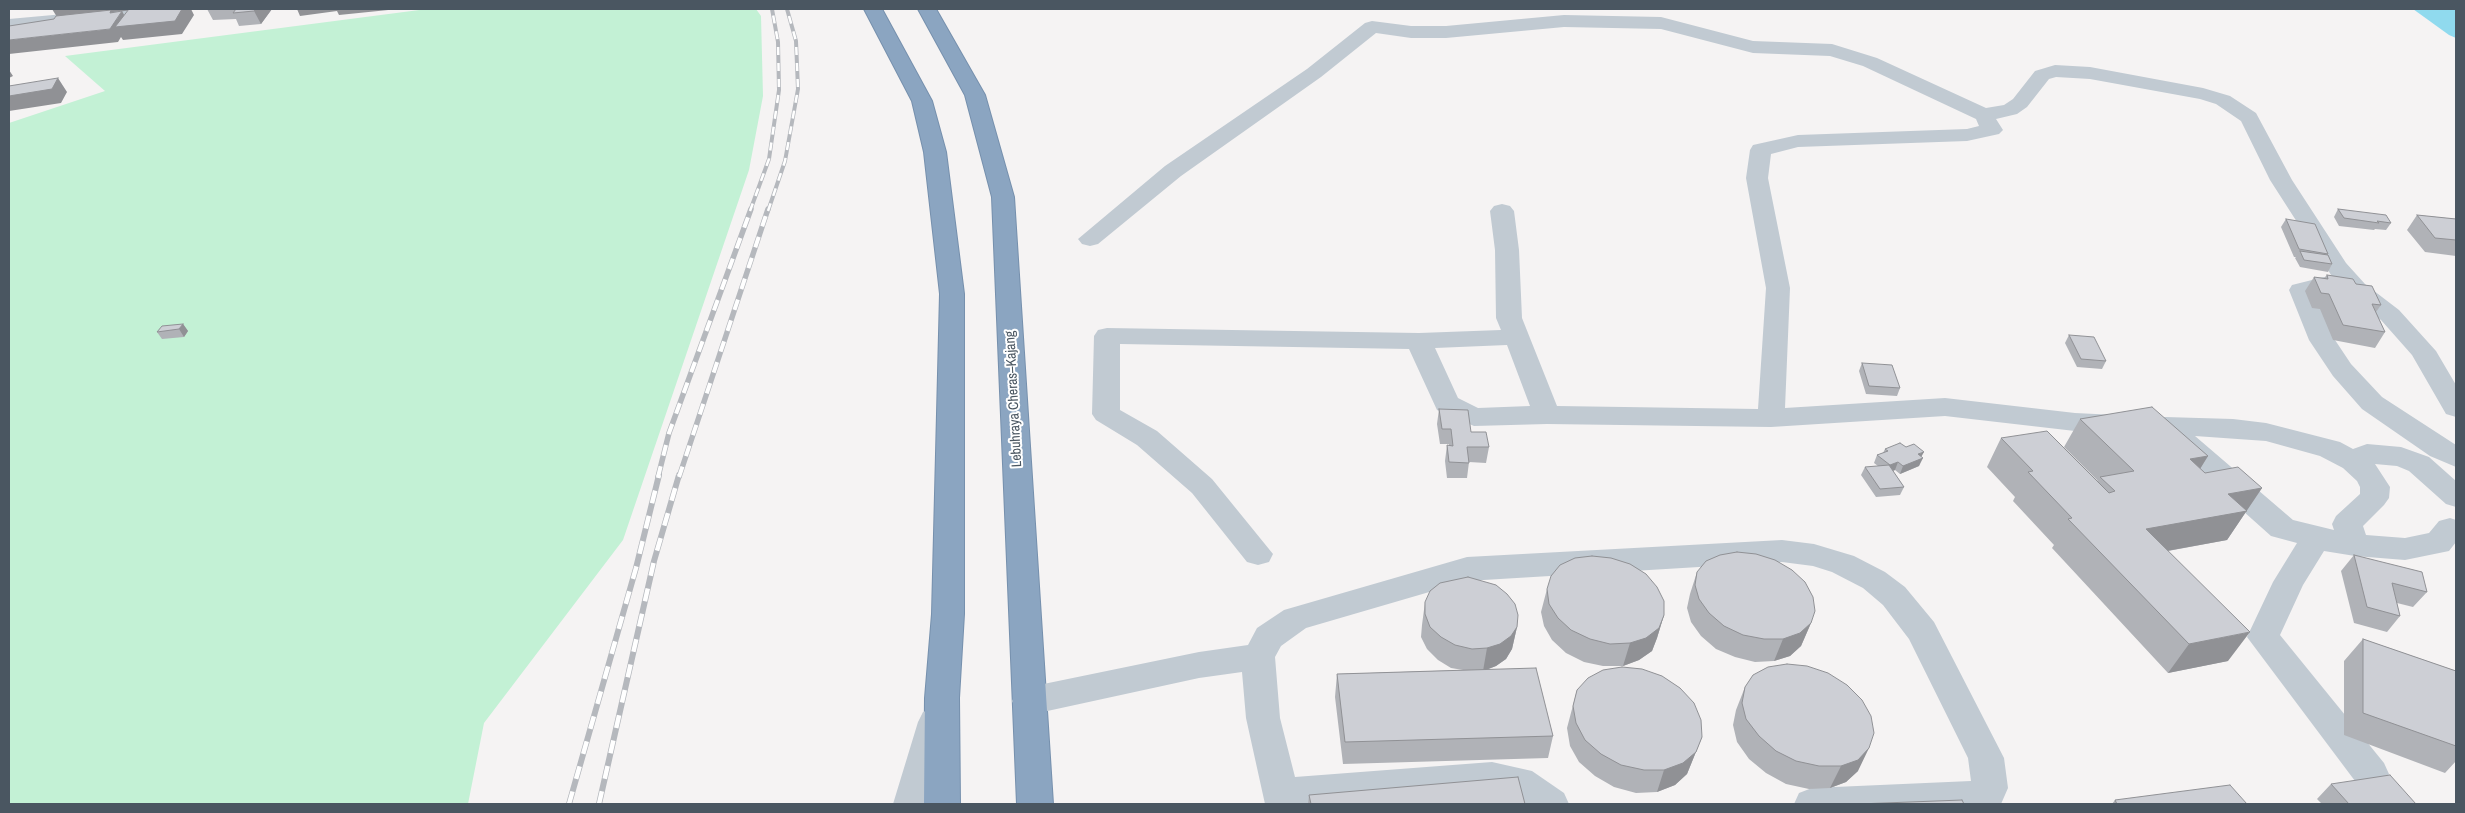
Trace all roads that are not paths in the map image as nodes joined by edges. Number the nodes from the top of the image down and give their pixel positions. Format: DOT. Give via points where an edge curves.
graph roads {
  1 [pos="173,9"];
  2 [pos="873,9"];
  3 [pos="927,9"];
  4 [pos="1384,9"];
  5 [pos="9,25"];
  6 [pos="1372,27"];
  7 [pos="1984,114"];
  8 [pos="1502,211"];
  9 [pos="1090,239"];
  10 [pos="2356,289"];
  11 [pos="1516,337"];
  12 [pos="1419,341"];
  13 [pos="2456,408"];
  14 [pos="1547,415"];
  15 [pos="1771,418"];
  16 [pos="2165,426"];
  17 [pos="2456,457"];
  18 [pos="2353,461"];
  19 [pos="2456,497"];
  20 [pos="2450,529"];
  21 [pos="2316,538"];
  22 [pos="2355,545"];
  23 [pos="1258,554"];
  24 [pos="1258,657"];
  25 [pos="942,698"];
  26 [pos="1029,701"];
  27 [pos="2371,774"];
  28 [pos="1282,799"];
  29 [pos="1989,800"];
  30 [pos="1547,803"];
  31 [pos="911,804"];
  32 [pos="942,804"];
  33 [pos="1035,804"];
  34 [pos="1812,804"];
  1 -- 5 [label="street"];
  2 -- 25 [label="highway" via="922,101 935,152 952,294 948,614"];
  3 -- 26 [label="highway, Lebuhraya Cheras–Kajang" via="975,95 1003,197"];
  4 -- 6 [label="street"];
  6 -- 7 [label="street" via="1446,32 1564,21 1661,23 1753,47 1832,50 1870,62"];
  6 -- 9 [label="street" via="1314,73 1173,171"];
  7 -- 10 [label="street" via="2010,110 2020,104 2042,74 2055,71 2090,73 2223,100 2249,117 2281,180 2324,249"];
  7 -- 15 [label="street" via="1992,130 1967,135 1798,141 1762,150 1757,178 1778,288"];
  8 -- 11 [label="street" via="1509,318"];
  10 -- 13 [label="street" via="2390,315 2423,351"];
  10 -- 17 [label="street" via="2324,284 2301,290 2322,340 2342,370 2372,403"];
  11 -- 12 [label="street"];
  11 -- 14 [label="street"];
  12 -- 14 [label="street" via="1447,404 1474,417"];
  12 -- 23 [label="street" via="1107,336 1106,414 1147,438 1202,486"];
  14 -- 15 [label="street"];
  15 -- 16 [label="street" via="1945,406 2075,422"];
  16 -- 18 [label="street" via="2266,432 2330,449"];
  16 -- 21 [label="street" via="2282,528"];
  18 -- 19 [label="street" via="2367,454 2401,457 2419,464"];
  18 -- 22 [label="street" via="2368,474 2375,487 2374,498 2348,524"];
  20 -- 22 [label="street" via="2438,543 2405,549"];
  21 -- 22 [label="street"];
  21 -- 27 [label="street" via="2289,582 2263,637"];
  24 -- 26 [label="street" via="1199,665"];
  24 -- 28 [label="street" via="1263,718"];
  24 -- 29 [label="street" via="1270,637 1295,619 1467,569 1782,551 1814,555 1843,564 1874,580 1894,596 1922,631 1986,758"];
  25 -- 31 [label="street"];
  25 -- 32 [label="highway"];
  26 -- 33 [label="highway, Lebuhraya Cheras–Kajang"];
  28 -- 30 [label="street" via="1492,777 1519,782"];
  29 -- 34 [label="street"];
}
